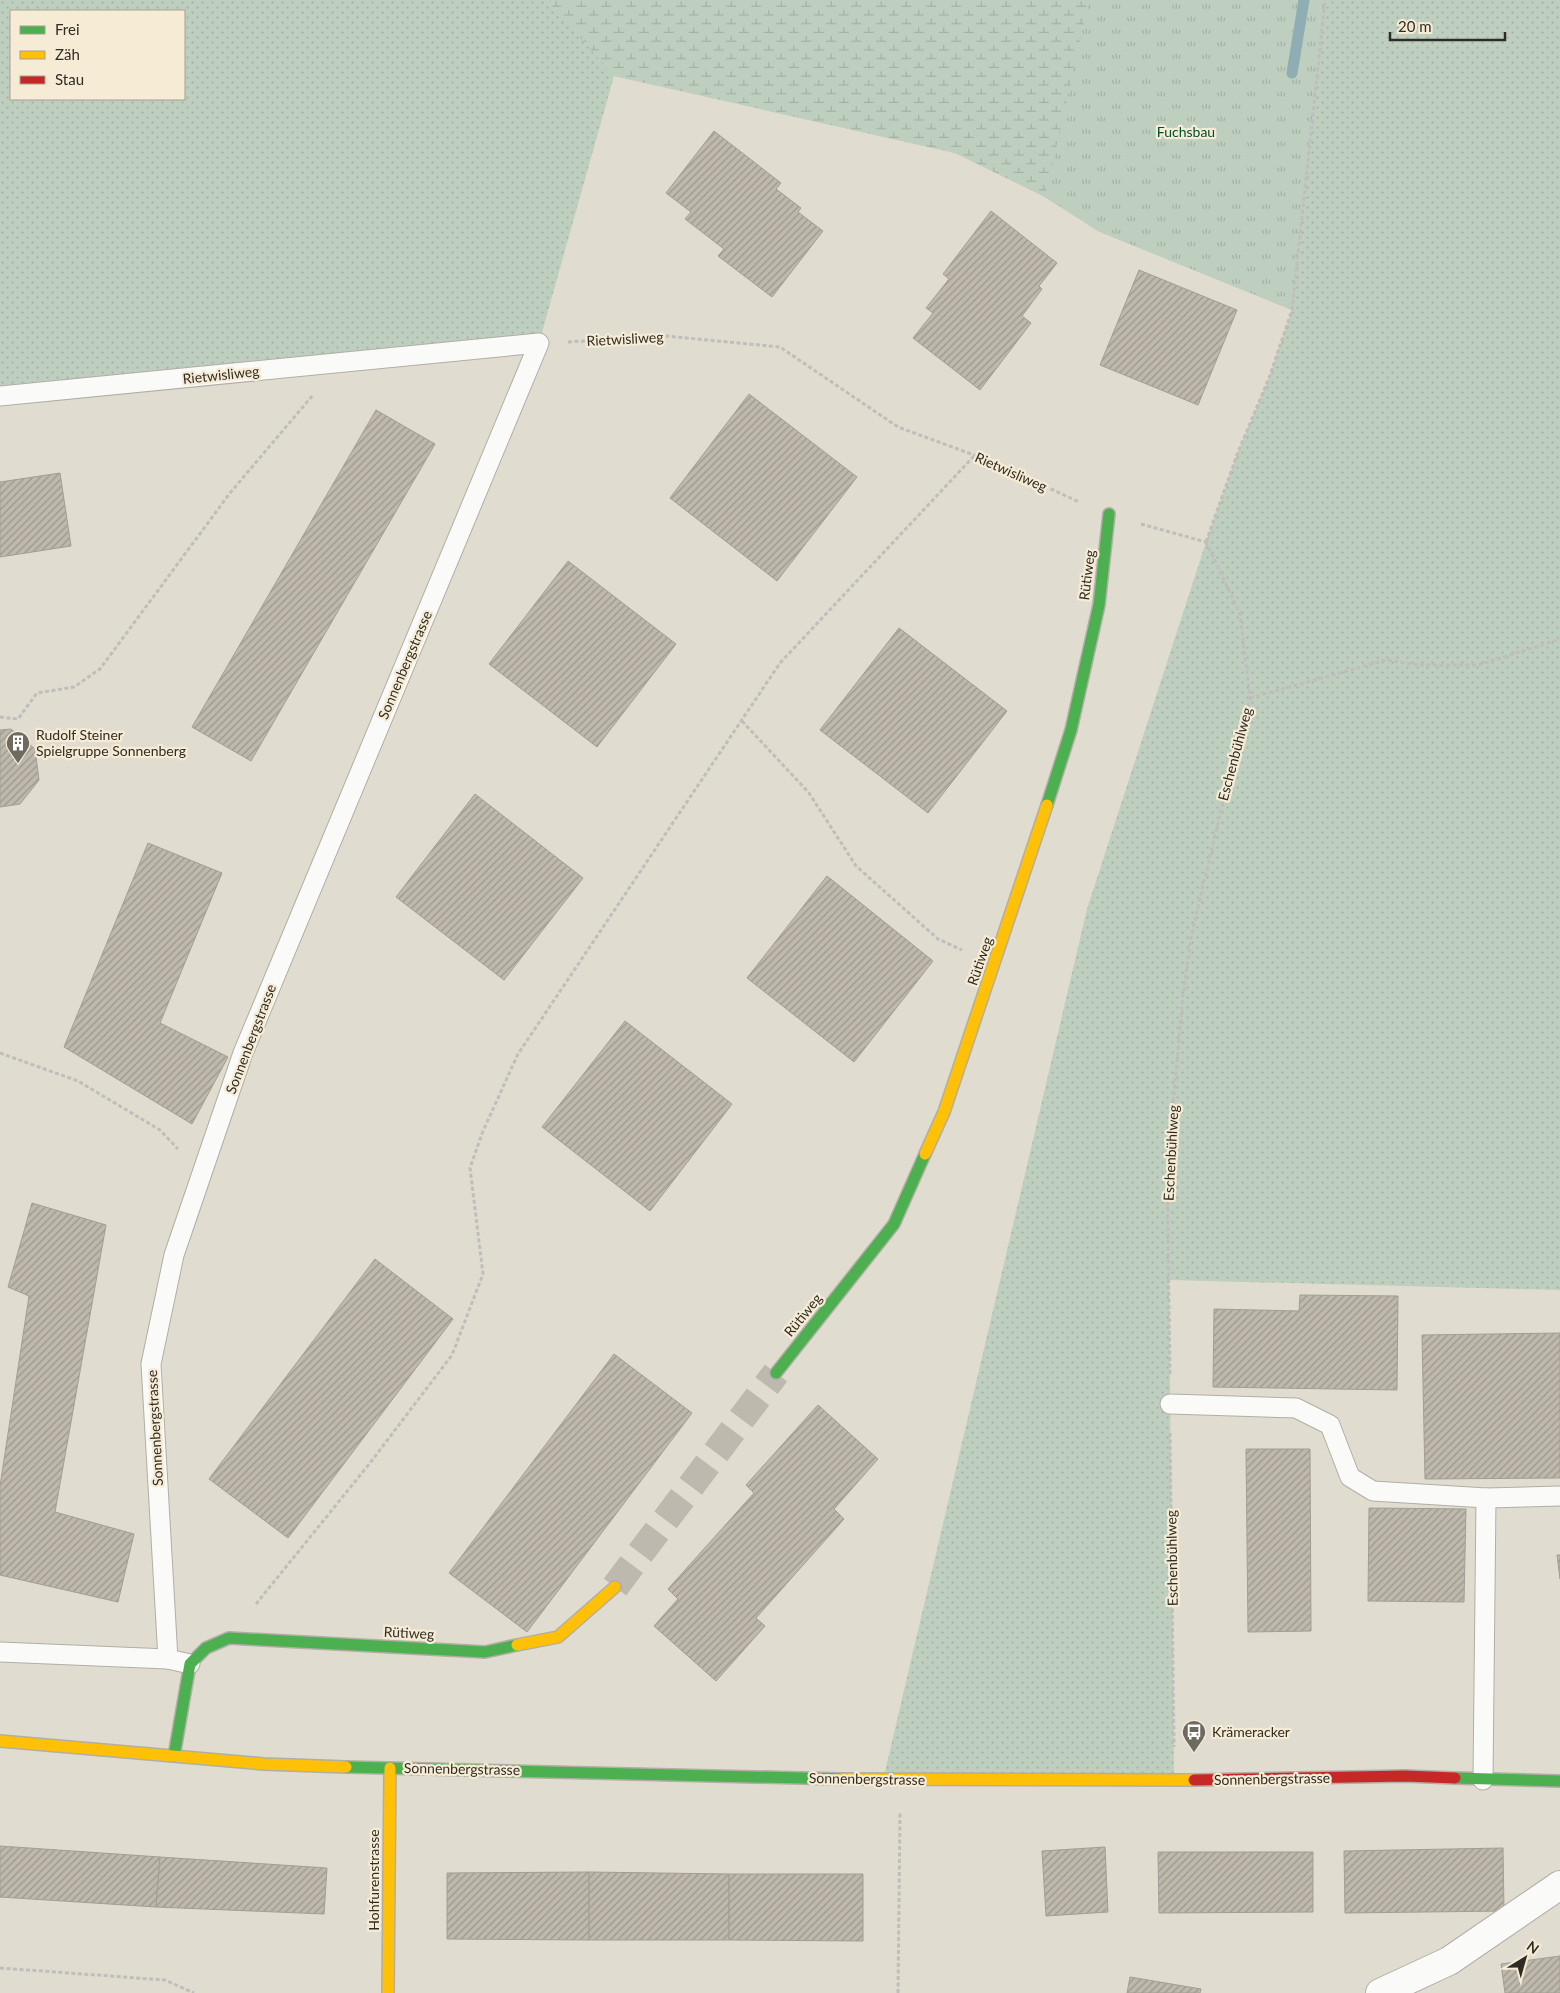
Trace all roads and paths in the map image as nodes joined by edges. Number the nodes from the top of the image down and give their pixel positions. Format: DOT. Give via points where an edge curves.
graph roads {
  1 [pos="1325,0"];
  2 [pos="539,343"];
  3 [pos="341,363"];
  4 [pos="0,396"];
  5 [pos="975,455"];
  6 [pos="1109,514"];
  7 [pos="1206,542"];
  8 [pos="1560,639"];
  9 [pos="1250,698"];
  10 [pos="0,717"];
  11 [pos="742,721"];
  12 [pos="994,965"];
  13 [pos="0,1053"];
  14 [pos="202,1173"];
  15 [pos="776,1373"];
  16 [pos="1170,1404"];
  17 [pos="1560,1496"];
  18 [pos="1486,1498"];
  19 [pos="615,1587"];
  20 [pos="229,1638"];
  21 [pos="0,1652"];
  22 [pos="168,1659"];
  23 [pos="190,1664"];
  24 [pos="0,1741"];
  25 [pos="174,1756"];
  26 [pos="390,1768"];
  27 [pos="1174,1780"];
  28 [pos="1483,1780"];
  29 [pos="1560,1782"];
  30 [pos="900,1805"];
  31 [pos="1560,1885"];
  32 [pos="0,1968"];
  33 [pos="194,1993"];
  34 [pos="388,1993"];
  35 [pos="898,1993"];
  36 [pos="1380,1993"];
  1 -- 7 [label="path" via="1292,310"];
  2 -- 3 [label="lane, Rietwisliweg"];
  2 -- 5 [label="path, Rietwisliweg" via="666,336 780,347 898,427"];
  2 -- 14 [label="lane, Sonnenbergstrasse" via="243,1053"];
  3 -- 4 [label="lane, Rietwisliweg"];
  3 -- 10 [label="path" via="230,493 100,668 74,687 36,693 18,719"];
  5 -- 6 [label="path, Rietwisliweg"];
  5 -- 11 [label="path" via="780,663"];
  6 -- 7 [label="path, Rietwisliweg"];
  6 -- 12 [label="street, Rütiweg" via="1099,605 1071,730"];
  7 -- 9 [label="path, Eschenbühlweg" via="1240,614"];
  8 -- 9 [label="path" via="1479,665 1420,665 1386,660"];
  9 -- 16 [label="path, Eschenbühlweg" via="1218,818 1183,995 1167,1171"];
  11 -- 12 [label="path" via="809,793 856,866 938,939"];
  11 -- 20 [label="path" via="518,1054 470,1168 483,1274 452,1355"];
  12 -- 15 [label="street, Rütiweg" via="944,1112 894,1224"];
  13 -- 14 [label="path" via="78,1081 160,1130"];
  14 -- 22 [label="lane, Sonnenbergstrasse" via="174,1255 151,1364"];
  16 -- 18 [label="lane" via="1296,1408 1330,1424 1350,1477 1373,1491"];
  16 -- 27 [label="path, Eschenbühlweg"];
  17 -- 18 [label="lane"];
  18 -- 28 [label="lane"];
  19 -- 20 [label="street, Rütiweg" via="558,1637 485,1652"];
  20 -- 23 [label="street, Rütiweg" via="206,1648"];
  21 -- 22 [label="lane"];
  22 -- 23 [label="lane"];
  23 -- 25 [label="street"];
  24 -- 25 [label="street, Sonnenbergstrasse"];
  25 -- 26 [label="street, Sonnenbergstrasse" via="264,1764"];
  26 -- 27 [label="street, Sonnenbergstrasse" via="873,1779"];
  26 -- 34 [label="street, Hohfurenstrasse"];
  27 -- 28 [label="street, Sonnenbergstrasse" via="1405,1776"];
  28 -- 29 [label="street, Sonnenbergstrasse"];
  30 -- 35 [label="path"];
  31 -- 36 [label="street" via="1449,1961"];
  32 -- 33 [label="path" via="165,1980"];
}
